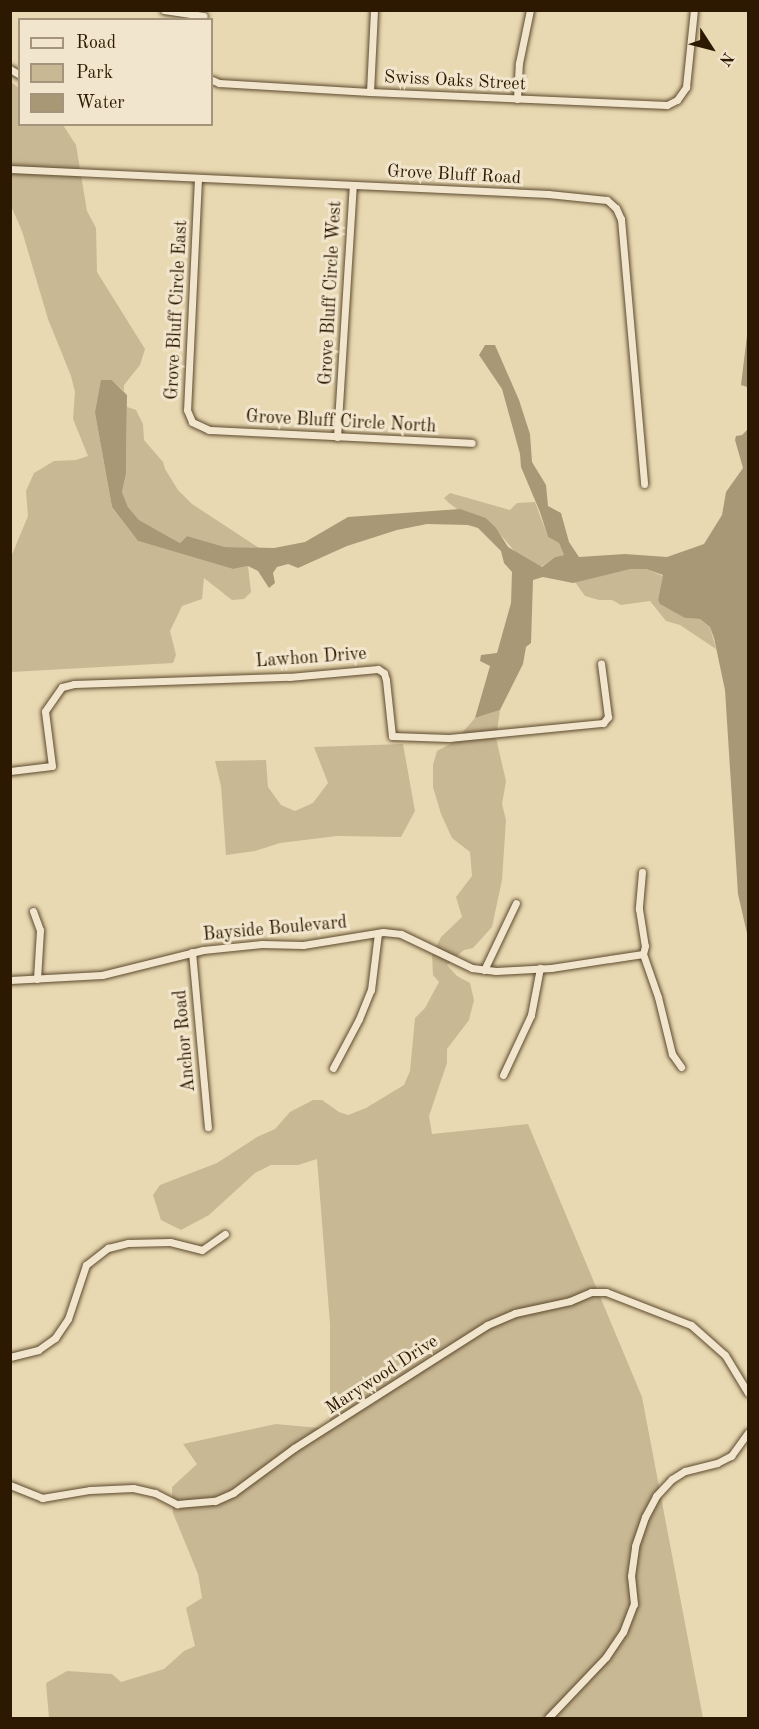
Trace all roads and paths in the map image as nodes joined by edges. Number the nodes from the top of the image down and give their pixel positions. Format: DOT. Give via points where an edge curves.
graph roads {
  1 [pos="164,10"];
  2 [pos="374,10"];
  3 [pos="530,10"];
  4 [pos="694,10"];
  5 [pos="204,15"];
  6 [pos="213,80"];
  7 [pos="370,92"];
  8 [pos="517,99"];
  9 [pos="10,169"];
  10 [pos="198,178"];
  11 [pos="352,186"];
  12 [pos="209,430"];
  13 [pos="338,437"];
  14 [pos="471,443"];
  15 [pos="644,484"];
  16 [pos="601,663"];
  17 [pos="10,771"];
  18 [pos="642,872"];
  19 [pos="516,903"];
  20 [pos="33,911"];
  21 [pos="378,933"];
  22 [pos="192,952"];
  23 [pos="644,954"];
  24 [pos="540,968"];
  25 [pos="484,970"];
  26 [pos="37,979"];
  27 [pos="10,980"];
  28 [pos="681,1066"];
  29 [pos="333,1068"];
  30 [pos="503,1075"];
  31 [pos="208,1127"];
  32 [pos="225,1234"];
  33 [pos="10,1357"];
  34 [pos="748,1393"];
  35 [pos="748,1433"];
  36 [pos="10,1485"];
  37 [pos="548,1719"];
  1 -- 5 [label="street"];
  2 -- 7 [label="street"];
  3 -- 8 [label="street" via="519,63"];
  4 -- 8 [label="street, Swiss Oaks Street" via="687,83 677,100 660,106"];
  6 -- 7 [label="street, Swiss Oaks Street"];
  7 -- 8 [label="street, Swiss Oaks Street"];
  9 -- 10 [label="street, Grove Bluff Road"];
  10 -- 11 [label="street, Grove Bluff Road"];
  10 -- 12 [label="street, Grove Bluff Circle East" via="187,410 192,422"];
  11 -- 13 [label="street, Grove Bluff Circle West"];
  11 -- 15 [label="street, Grove Bluff Road" via="548,194 604,199 612,204 621,219"];
  12 -- 13 [label="street, Grove Bluff Circle North"];
  13 -- 14 [label="street, Grove Bluff Circle North"];
  16 -- 17 [label="street, Lawhon Drive" via="608,717 603,723 449,738 392,736 386,680 378,669 289,677 74,684 62,687 45,711 52,766"];
  18 -- 23 [label="street" via="639,909"];
  19 -- 25 [label="street"];
  20 -- 26 [label="street" via="40,930"];
  21 -- 22 [label="street, Bayside Boulevard" via="303,945 232,946"];
  21 -- 25 [label="street, Bayside Boulevard" via="401,934"];
  21 -- 29 [label="street" via="371,990"];
  22 -- 26 [label="street, Bayside Boulevard" via="102,975"];
  22 -- 31 [label="street, Anchor Road"];
  23 -- 24 [label="street, Bayside Boulevard"];
  23 -- 28 [label="street" via="672,1054"];
  24 -- 25 [label="street, Bayside Boulevard"];
  24 -- 30 [label="street" via="531,1015"];
  26 -- 27 [label="street, Bayside Boulevard"];
  32 -- 33 [label="street" via="202,1250 170,1242 128,1243 108,1248 86,1265 68,1319 55,1338 38,1350"];
  34 -- 36 [label="street, Marywood Drive" via="725,1355 691,1325 606,1292 591,1292 570,1301 514,1313 487,1325 294,1448 233,1494 215,1502 177,1504 133,1488 42,1498"];
  35 -- 37 [label="street" via="730,1456 684,1471 656,1496 635,1546 631,1576 634,1604 623,1632 606,1657"];
}
